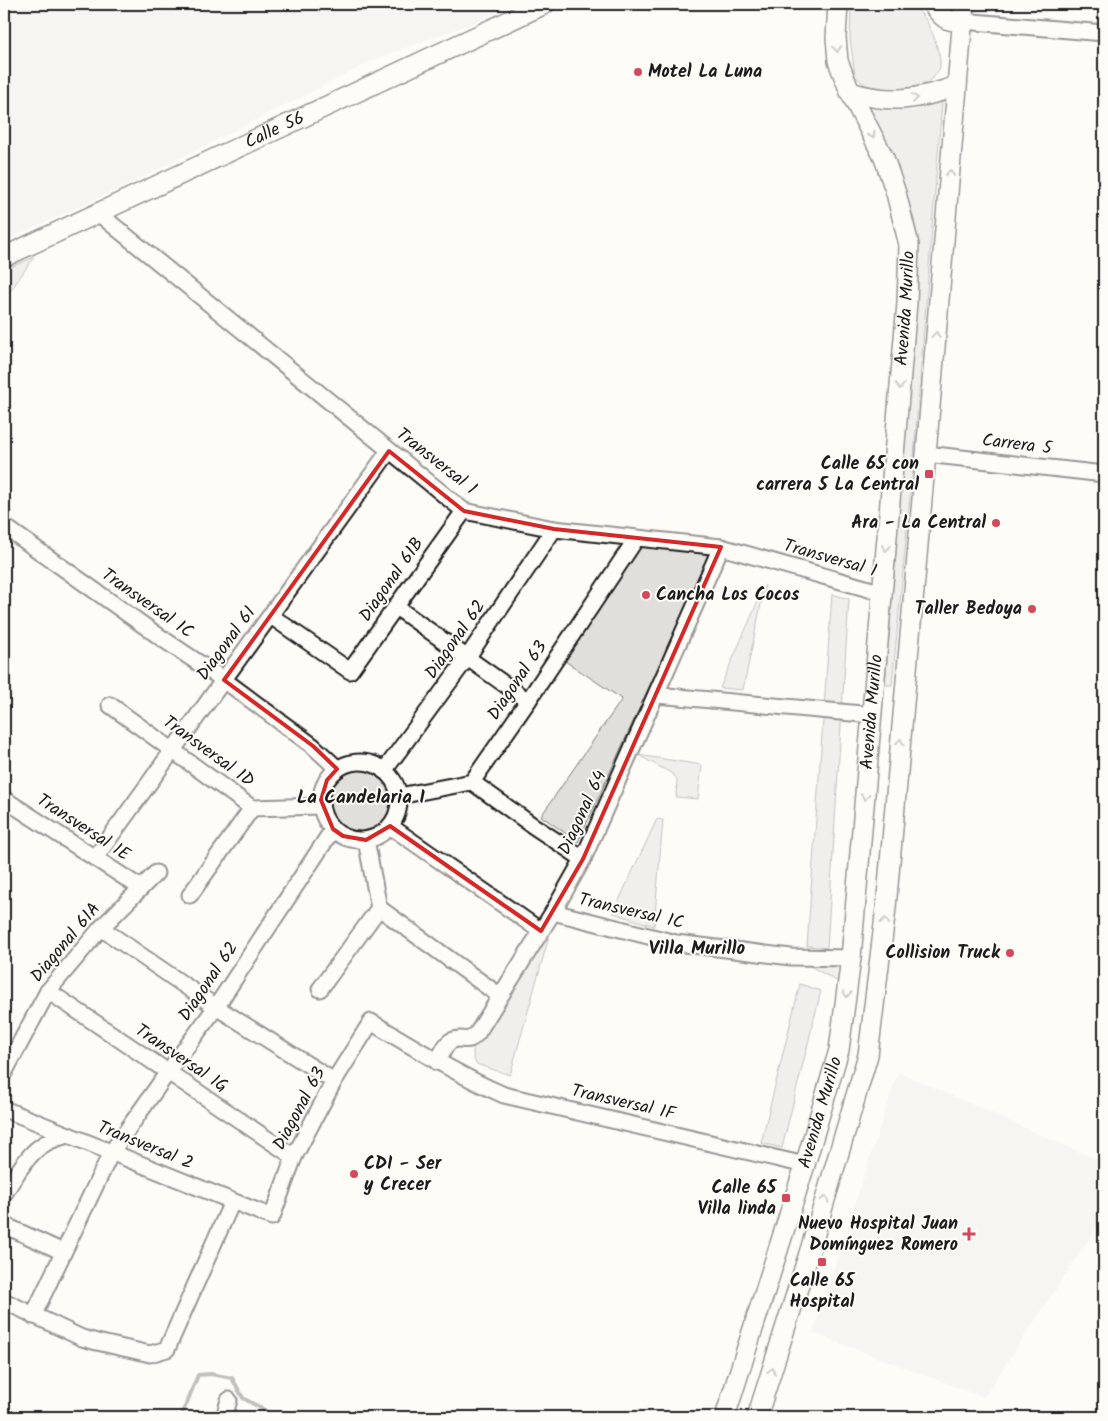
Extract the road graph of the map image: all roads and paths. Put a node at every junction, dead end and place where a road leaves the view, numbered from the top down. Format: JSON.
{"nodes":[{"id":1,"x":545,"y":4,"type":"edge"},
{"id":2,"x":838,"y":4,"type":"edge"},
{"id":3,"x":932,"y":4,"type":"edge"},
{"id":4,"x":963,"y":12,"type":"edge"},
{"id":5,"x":1104,"y":33,"type":"edge"},
{"id":6,"x":957,"y":86,"type":"junction"},
{"id":7,"x":850,"y":92,"type":"junction"},
{"id":8,"x":98,"y":213,"type":"junction"},
{"id":9,"x":4,"y":257,"type":"edge"},
{"id":10,"x":390,"y":450,"type":"junction"},
{"id":11,"x":926,"y":454,"type":"junction"},
{"id":12,"x":1104,"y":474,"type":"edge"},
{"id":13,"x":464,"y":511,"type":"junction"},
{"id":14,"x":4,"y":526,"type":"edge"},
{"id":15,"x":554,"y":529,"type":"junction"},
{"id":16,"x":636,"y":539,"type":"junction"},
{"id":17,"x":721,"y":547,"type":"junction"},
{"id":18,"x":883,"y":593,"type":"junction"},
{"id":19,"x":396,"y":608,"type":"junction"},
{"id":20,"x":271,"y":616,"type":"junction"},
{"id":21,"x":467,"y":658,"type":"junction"},
{"id":22,"x":224,"y":680,"type":"junction"},
{"id":23,"x":875,"y":691,"type":"junction"},
{"id":24,"x":905,"y":694,"type":"junction"},
{"id":25,"x":657,"y":695,"type":"junction"},
{"id":26,"x":528,"y":701,"type":"junction"},
{"id":27,"x":110,"y":705,"type":"dead end"},
{"id":28,"x":873,"y":715,"type":"junction"},
{"id":29,"x":174,"y":750,"type":"junction"},
{"id":30,"x":338,"y":769,"type":"junction"},
{"id":31,"x":384,"y":771,"type":"junction"},
{"id":32,"x":472,"y":782,"type":"junction"},
{"id":33,"x":399,"y":796,"type":"junction"},
{"id":34,"x":4,"y":799,"type":"edge"},
{"id":35,"x":321,"y":806,"type":"junction"},
{"id":36,"x":252,"y":808,"type":"junction"},
{"id":37,"x":390,"y":826,"type":"junction"},
{"id":38,"x":332,"y":829,"type":"junction"},
{"id":39,"x":366,"y":840,"type":"junction"},
{"id":40,"x":95,"y":858,"type":"junction"},
{"id":41,"x":583,"y":859,"type":"junction"},
{"id":42,"x":156,"y":873,"type":"dead end"},
{"id":43,"x":141,"y":888,"type":"junction"},
{"id":44,"x":190,"y":895,"type":"dead end"},
{"id":45,"x":379,"y":908,"type":"junction"},
{"id":46,"x":553,"y":912,"type":"junction"},
{"id":47,"x":101,"y":928,"type":"junction"},
{"id":48,"x":541,"y":931,"type":"junction"},
{"id":49,"x":851,"y":958,"type":"junction"},
{"id":50,"x":320,"y":989,"type":"dead end"},
{"id":51,"x":48,"y":991,"type":"junction"},
{"id":52,"x":500,"y":996,"type":"junction"},
{"id":53,"x":216,"y":1007,"type":"junction"},
{"id":54,"x":437,"y":1062,"type":"junction"},
{"id":55,"x":168,"y":1072,"type":"junction"},
{"id":56,"x":4,"y":1073,"type":"edge"},
{"id":57,"x":334,"y":1081,"type":"junction"},
{"id":58,"x":4,"y":1109,"type":"edge"},
{"id":59,"x":68,"y":1135,"type":"junction"},
{"id":60,"x":111,"y":1153,"type":"junction"},
{"id":61,"x":294,"y":1157,"type":"junction"},
{"id":62,"x":805,"y":1166,"type":"junction"},
{"id":63,"x":4,"y":1194,"type":"edge"},
{"id":64,"x":232,"y":1202,"type":"junction"},
{"id":65,"x":272,"y":1218,"type":"joint"},
{"id":66,"x":4,"y":1224,"type":"edge"},
{"id":67,"x":63,"y":1252,"type":"junction"},
{"id":68,"x":4,"y":1301,"type":"edge"},
{"id":69,"x":33,"y":1316,"type":"junction"},
{"id":70,"x":229,"y":1400,"type":"dead end"},
{"id":71,"x":224,"y":1417,"type":"edge"},
{"id":72,"x":725,"y":1417,"type":"edge"},
{"id":73,"x":757,"y":1417,"type":"edge"}],
"edges":[{"from":1,"to":8,"type":"main road","name":"Calle 56"},
{"from":2,"to":7,"type":"main road","name":"Avenida Murillo","one_way":true},
{"from":3,"to":4,"type":"main road"},
{"from":4,"to":5,"type":"street"},
{"from":4,"to":6,"type":"main road","name":"Avenida Murillo"},
{"from":7,"to":6,"type":"main road","one_way":true},
{"from":11,"to":6,"type":"main road","name":"Avenida Murillo","one_way":true},
{"from":7,"to":18,"type":"main road","name":"Avenida Murillo","one_way":true},
{"from":8,"to":9,"type":"main road","name":"Calle 56"},
{"from":8,"to":10,"type":"street","name":"Transversal 1"},
{"from":10,"to":13,"type":"street","name":"Transversal 1"},
{"from":10,"to":20,"type":"street","name":"Diagonal 61"},
{"from":11,"to":12,"type":"street","name":"Carrera 5"},
{"from":11,"to":24,"type":"main road","name":"Avenida Murillo"},
{"from":13,"to":15,"type":"street","name":"Transversal 1"},
{"from":13,"to":19,"type":"street","name":"Diagonal 61B"},
{"from":14,"to":22,"type":"street","name":"Transversal 1C"},
{"from":15,"to":16,"type":"street","name":"Transversal 1"},
{"from":15,"to":21,"type":"street","name":"Diagonal 62"},
{"from":16,"to":17,"type":"street","name":"Transversal 1"},
{"from":16,"to":26,"type":"street","name":"Diagonal 63"},
{"from":17,"to":18,"type":"street","name":"Transversal 1"},
{"from":17,"to":25,"type":"street","name":"Diagonal 64"},
{"from":18,"to":23,"type":"main road","name":"Avenida Murillo"},
{"from":19,"to":20,"type":"street","name":"Diagonal 61B"},
{"from":19,"to":21,"type":"street"},
{"from":20,"to":22,"type":"street","name":"Diagonal 61"},
{"from":21,"to":26,"type":"street"},
{"from":21,"to":31,"type":"street","name":"Diagonal 62"},
{"from":22,"to":29,"type":"street","name":"Diagonal 61"},
{"from":22,"to":30,"type":"street","name":"Transversal 1C"},
{"from":23,"to":24,"type":"main road"},
{"from":23,"to":28,"type":"main road","name":"Avenida Murillo"},
{"from":73,"to":24,"type":"main road","name":"Avenida Murillo","one_way":true},
{"from":25,"to":28,"type":"street"},
{"from":25,"to":41,"type":"street","name":"Diagonal 64"},
{"from":26,"to":32,"type":"street","name":"Diagonal 63"},
{"from":27,"to":29,"type":"street","name":"Transversal 1D"},
{"from":28,"to":49,"type":"main road","name":"Avenida Murillo","one_way":true},
{"from":29,"to":36,"type":"street","name":"Transversal 1D"},
{"from":29,"to":40,"type":"street","name":"Diagonal 61"},
{"from":30,"to":31,"type":"street"},
{"from":30,"to":35,"type":"street"},
{"from":31,"to":33,"type":"street"},
{"from":32,"to":33,"type":"street"},
{"from":32,"to":41,"type":"street"},
{"from":33,"to":37,"type":"street"},
{"from":34,"to":40,"type":"street","name":"Transversal 1E"},
{"from":35,"to":36,"type":"street","name":"Transversal 1D"},
{"from":35,"to":38,"type":"street"},
{"from":36,"to":44,"type":"street"},
{"from":37,"to":39,"type":"street"},
{"from":37,"to":48,"type":"street"},
{"from":38,"to":39,"type":"street"},
{"from":38,"to":53,"type":"street","name":"Diagonal 62"},
{"from":39,"to":45,"type":"street"},
{"from":40,"to":43,"type":"street","name":"Transversal 1E"},
{"from":41,"to":46,"type":"street","name":"Diagonal 64"},
{"from":42,"to":43,"type":"street","name":"Diagonal 61A"},
{"from":43,"to":47,"type":"street","name":"Diagonal 61A"},
{"from":45,"to":50,"type":"street"},
{"from":45,"to":52,"type":"street"},
{"from":46,"to":48,"type":"street","name":"Diagonal 64"},
{"from":46,"to":49,"type":"street","name":"Transversal 1C"},
{"from":47,"to":51,"type":"street","name":"Diagonal 61A"},
{"from":47,"to":53,"type":"street"},
{"from":48,"to":52,"type":"street","name":"Diagonal 64"},
{"from":49,"to":62,"type":"main road","name":"Avenida Murillo","one_way":true},
{"from":51,"to":55,"type":"street","name":"Transversal 1G"},
{"from":51,"to":56,"type":"street","name":"Diagonal 61A"},
{"from":52,"to":54,"type":"street","name":"Diagonal 64"},
{"from":53,"to":55,"type":"street","name":"Diagonal 62"},
{"from":53,"to":57,"type":"street"},
{"from":54,"to":57,"type":"street","name":"Diagonal 63"},
{"from":54,"to":62,"type":"street","name":"Transversal 1F"},
{"from":55,"to":60,"type":"street","name":"Diagonal 62"},
{"from":55,"to":61,"type":"street","name":"Transversal 1G"},
{"from":57,"to":61,"type":"street","name":"Diagonal 63"},
{"from":58,"to":59,"type":"street","name":"Transversal 2"},
{"from":59,"to":60,"type":"street","name":"Transversal 2"},
{"from":59,"to":63,"type":"street"},
{"from":60,"to":64,"type":"street","name":"Transversal 2"},
{"from":60,"to":67,"type":"street","name":"Diagonal 62"},
{"from":61,"to":65,"type":"street","name":"Diagonal 63"},
{"from":62,"to":72,"type":"main road","name":"Avenida Murillo"},
{"from":64,"to":65,"type":"street","name":"Transversal 2"},
{"from":64,"to":69,"type":"street"},
{"from":66,"to":67,"type":"street"},
{"from":67,"to":69,"type":"street","name":"Diagonal 62"},
{"from":68,"to":69,"type":"street"},
{"from":70,"to":71,"type":"street"}]}
